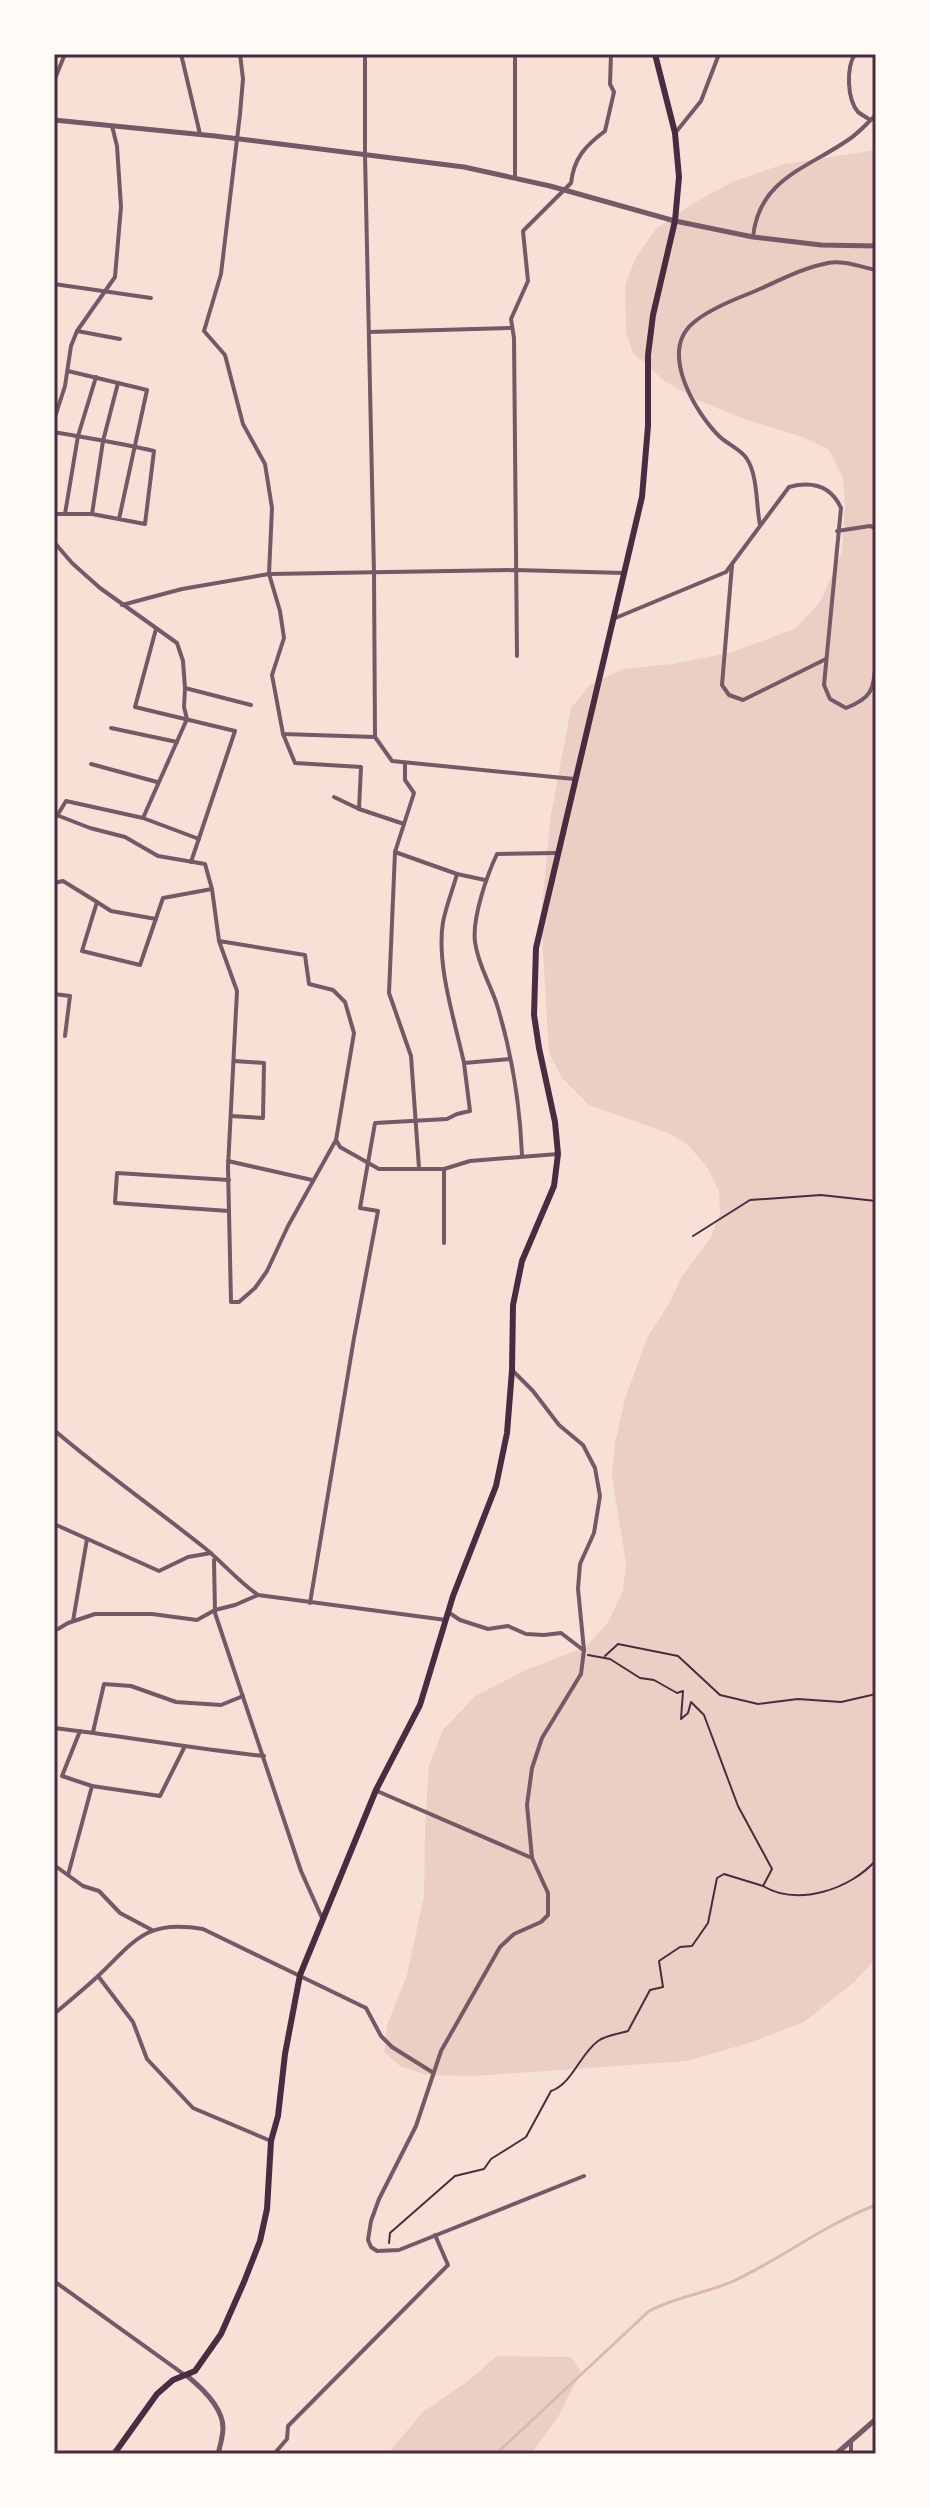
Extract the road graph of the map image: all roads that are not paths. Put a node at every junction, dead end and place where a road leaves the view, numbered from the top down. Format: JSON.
{"nodes":[{"id":1,"x":65,"y":54,"type":"edge"},
{"id":2,"x":181,"y":54,"type":"edge"},
{"id":3,"x":240,"y":54,"type":"edge"},
{"id":4,"x":365,"y":54,"type":"edge"},
{"id":5,"x":515,"y":54,"type":"edge"},
{"id":6,"x":611,"y":54,"type":"edge"},
{"id":7,"x":655,"y":54,"type":"edge"},
{"id":8,"x":719,"y":54,"type":"edge"},
{"id":9,"x":855,"y":54,"type":"edge"},
{"id":10,"x":54,"y":81,"type":"edge"},
{"id":11,"x":876,"y":115,"type":"edge"},
{"id":12,"x":54,"y":120,"type":"edge"},
{"id":13,"x":870,"y":120,"type":"junction"},
{"id":14,"x":112,"y":126,"type":"junction"},
{"id":15,"x":675,"y":133,"type":"junction"},
{"id":16,"x":200,"y":134,"type":"junction"},
{"id":17,"x":237,"y":139,"type":"junction"},
{"id":18,"x":365,"y":155,"type":"junction"},
{"id":19,"x":515,"y":178,"type":"junction"},
{"id":20,"x":565,"y":190,"type":"junction"},
{"id":21,"x":675,"y":221,"type":"junction"},
{"id":22,"x":753,"y":237,"type":"junction"},
{"id":23,"x":876,"y":246,"type":"edge"},
{"id":24,"x":876,"y":270,"type":"edge"},
{"id":25,"x":54,"y":284,"type":"edge"},
{"id":26,"x":105,"y":291,"type":"junction"},
{"id":27,"x":151,"y":298,"type":"dead end"},
{"id":28,"x":510,"y":328,"type":"junction"},
{"id":29,"x":77,"y":331,"type":"junction"},
{"id":30,"x":369,"y":332,"type":"junction"},
{"id":31,"x":120,"y":339,"type":"dead end"},
{"id":32,"x":68,"y":371,"type":"junction"},
{"id":33,"x":96,"y":377,"type":"junction"},
{"id":34,"x":118,"y":383,"type":"junction"},
{"id":35,"x":54,"y":420,"type":"edge"},
{"id":36,"x":54,"y":432,"type":"edge"},
{"id":37,"x":78,"y":436,"type":"junction"},
{"id":38,"x":103,"y":441,"type":"junction"},
{"id":39,"x":133,"y":446,"type":"junction"},
{"id":40,"x":54,"y":514,"type":"edge"},
{"id":41,"x":65,"y":514,"type":"junction"},
{"id":42,"x":92,"y":514,"type":"junction"},
{"id":43,"x":119,"y":519,"type":"junction"},
{"id":44,"x":760,"y":525,"type":"junction"},
{"id":45,"x":876,"y":528,"type":"edge"},
{"id":46,"x":837,"y":531,"type":"junction"},
{"id":47,"x":54,"y":542,"type":"edge"},
{"id":48,"x":732,"y":563,"type":"junction"},
{"id":49,"x":516,"y":570,"type":"junction"},
{"id":50,"x":374,"y":573,"type":"junction"},
{"id":51,"x":624,"y":573,"type":"junction"},
{"id":52,"x":269,"y":574,"type":"junction"},
{"id":53,"x":122,"y":605,"type":"junction"},
{"id":54,"x":613,"y":619,"type":"junction"},
{"id":55,"x":156,"y":629,"type":"junction"},
{"id":56,"x":517,"y":656,"type":"dead end"},
{"id":57,"x":826,"y":659,"type":"junction"},
{"id":58,"x":876,"y":660,"type":"edge"},
{"id":59,"x":185,"y":688,"type":"junction"},
{"id":60,"x":251,"y":705,"type":"dead end"},
{"id":61,"x":187,"y":719,"type":"junction"},
{"id":62,"x":111,"y":728,"type":"dead end"},
{"id":63,"x":283,"y":734,"type":"junction"},
{"id":64,"x":375,"y":737,"type":"junction"},
{"id":65,"x":177,"y":742,"type":"junction"},
{"id":66,"x":91,"y":764,"type":"dead end"},
{"id":67,"x":405,"y":764,"type":"junction"},
{"id":68,"x":574,"y":779,"type":"junction"},
{"id":69,"x":157,"y":782,"type":"junction"},
{"id":70,"x":334,"y":797,"type":"dead end"},
{"id":71,"x":359,"y":809,"type":"junction"},
{"id":72,"x":56,"y":815,"type":"edge"},
{"id":73,"x":143,"y":818,"type":"junction"},
{"id":74,"x":404,"y":824,"type":"junction"},
{"id":75,"x":199,"y":839,"type":"junction"},
{"id":76,"x":395,"y":852,"type":"junction"},
{"id":77,"x":558,"y":853,"type":"junction"},
{"id":78,"x":191,"y":862,"type":"junction"},
{"id":79,"x":457,"y":874,"type":"junction"},
{"id":80,"x":485,"y":880,"type":"junction"},
{"id":81,"x":54,"y":883,"type":"edge"},
{"id":82,"x":212,"y":889,"type":"junction"},
{"id":83,"x":97,"y":902,"type":"junction"},
{"id":84,"x":156,"y":919,"type":"junction"},
{"id":85,"x":219,"y":941,"type":"junction"},
{"id":86,"x":54,"y":994,"type":"edge"},
{"id":87,"x":65,"y":1036,"type":"dead end"},
{"id":88,"x":510,"y":1059,"type":"junction"},
{"id":89,"x":234,"y":1061,"type":"junction"},
{"id":90,"x":464,"y":1063,"type":"junction"},
{"id":91,"x":231,"y":1116,"type":"junction"},
{"id":92,"x":415,"y":1122,"type":"junction"},
{"id":93,"x":336,"y":1140,"type":"junction"},
{"id":94,"x":558,"y":1154,"type":"junction"},
{"id":95,"x":522,"y":1155,"type":"junction"},
{"id":96,"x":228,"y":1161,"type":"junction"},
{"id":97,"x":367,"y":1162,"type":"junction"},
{"id":98,"x":419,"y":1168,"type":"junction"},
{"id":99,"x":444,"y":1169,"type":"junction"},
{"id":100,"x":229,"y":1180,"type":"junction"},
{"id":101,"x":312,"y":1180,"type":"junction"},
{"id":102,"x":229,"y":1211,"type":"junction"},
{"id":103,"x":444,"y":1243,"type":"dead end"},
{"id":104,"x":512,"y":1370,"type":"junction"},
{"id":105,"x":54,"y":1430,"type":"edge"},
{"id":106,"x":54,"y":1524,"type":"edge"},
{"id":107,"x":87,"y":1539,"type":"junction"},
{"id":108,"x":213,"y":1555,"type":"junction"},
{"id":109,"x":258,"y":1595,"type":"junction"},
{"id":110,"x":310,"y":1603,"type":"junction"},
{"id":111,"x":215,"y":1610,"type":"junction"},
{"id":112,"x":448,"y":1612,"type":"junction"},
{"id":113,"x":446,"y":1620,"type":"junction"},
{"id":114,"x":73,"y":1621,"type":"junction"},
{"id":115,"x":58,"y":1629,"type":"dead end"},
{"id":116,"x":583,"y":1652,"type":"junction"},
{"id":117,"x":243,"y":1696,"type":"junction"},
{"id":118,"x":54,"y":1728,"type":"edge"},
{"id":119,"x":80,"y":1731,"type":"junction"},
{"id":120,"x":93,"y":1732,"type":"junction"},
{"id":121,"x":184,"y":1748,"type":"junction"},
{"id":122,"x":264,"y":1756,"type":"junction"},
{"id":123,"x":92,"y":1786,"type":"junction"},
{"id":124,"x":376,"y":1790,"type":"junction"},
{"id":125,"x":532,"y":1858,"type":"junction"},
{"id":126,"x":54,"y":1865,"type":"edge"},
{"id":127,"x":68,"y":1875,"type":"junction"},
{"id":128,"x":322,"y":1918,"type":"junction"},
{"id":129,"x":152,"y":1930,"type":"junction"},
{"id":130,"x":300,"y":1975,"type":"junction"},
{"id":131,"x":98,"y":1976,"type":"junction"},
{"id":132,"x":54,"y":2014,"type":"edge"},
{"id":133,"x":432,"y":2072,"type":"junction"},
{"id":134,"x":271,"y":2141,"type":"junction"},
{"id":135,"x":584,"y":2176,"type":"dead end"},
{"id":136,"x":435,"y":2235,"type":"junction"},
{"id":137,"x":54,"y":2281,"type":"edge"},
{"id":138,"x":186,"y":2375,"type":"junction"},
{"id":139,"x":876,"y":2419,"type":"edge"},
{"id":140,"x":851,"y":2443,"type":"junction"},
{"id":141,"x":114,"y":2454,"type":"edge"},
{"id":142,"x":218,"y":2454,"type":"edge"},
{"id":143,"x":274,"y":2454,"type":"edge"},
{"id":144,"x":836,"y":2454,"type":"edge"},
{"id":145,"x":851,"y":2454,"type":"edge"}],
"edges":[{"from":1,"to":10,"type":"street"},
{"from":2,"to":16,"type":"street"},
{"from":3,"to":17,"type":"street"},
{"from":4,"to":18,"type":"street"},
{"from":5,"to":19,"type":"street"},
{"from":6,"to":20,"type":"street"},
{"from":7,"to":15,"type":"main road"},
{"from":8,"to":15,"type":"street"},
{"from":9,"to":13,"type":"street"},
{"from":11,"to":13,"type":"street"},
{"from":12,"to":14,"type":"street"},
{"from":13,"to":22,"type":"street"},
{"from":14,"to":16,"type":"street"},
{"from":14,"to":26,"type":"street"},
{"from":15,"to":21,"type":"main road"},
{"from":16,"to":17,"type":"street"},
{"from":17,"to":18,"type":"street"},
{"from":17,"to":52,"type":"street"},
{"from":18,"to":19,"type":"street"},
{"from":18,"to":30,"type":"street"},
{"from":19,"to":20,"type":"street"},
{"from":20,"to":21,"type":"street"},
{"from":20,"to":28,"type":"street"},
{"from":21,"to":22,"type":"street"},
{"from":21,"to":51,"type":"main road"},
{"from":22,"to":23,"type":"street"},
{"from":24,"to":44,"type":"street"},
{"from":25,"to":26,"type":"street"},
{"from":26,"to":27,"type":"street"},
{"from":26,"to":29,"type":"street"},
{"from":28,"to":30,"type":"street"},
{"from":28,"to":49,"type":"street"},
{"from":29,"to":31,"type":"street"},
{"from":29,"to":32,"type":"street"},
{"from":30,"to":50,"type":"street"},
{"from":32,"to":33,"type":"street"},
{"from":32,"to":35,"type":"street"},
{"from":33,"to":34,"type":"street"},
{"from":33,"to":37,"type":"street"},
{"from":34,"to":38,"type":"street"},
{"from":34,"to":39,"type":"street"},
{"from":36,"to":37,"type":"street"},
{"from":37,"to":38,"type":"street"},
{"from":37,"to":41,"type":"street"},
{"from":38,"to":39,"type":"street"},
{"from":38,"to":42,"type":"street"},
{"from":39,"to":43,"type":"street"},
{"from":39,"to":43,"type":"street"},
{"from":40,"to":41,"type":"street"},
{"from":41,"to":42,"type":"street"},
{"from":42,"to":43,"type":"street"},
{"from":44,"to":46,"type":"street"},
{"from":44,"to":48,"type":"street"},
{"from":45,"to":46,"type":"street"},
{"from":46,"to":57,"type":"street"},
{"from":47,"to":53,"type":"street"},
{"from":48,"to":54,"type":"street"},
{"from":48,"to":57,"type":"street"},
{"from":49,"to":50,"type":"street"},
{"from":49,"to":51,"type":"street"},
{"from":49,"to":56,"type":"street"},
{"from":50,"to":52,"type":"street"},
{"from":50,"to":64,"type":"street"},
{"from":51,"to":54,"type":"main road"},
{"from":52,"to":53,"type":"street"},
{"from":52,"to":63,"type":"street"},
{"from":53,"to":55,"type":"street"},
{"from":54,"to":68,"type":"main road"},
{"from":55,"to":59,"type":"street"},
{"from":55,"to":61,"type":"street"},
{"from":57,"to":58,"type":"street"},
{"from":59,"to":60,"type":"street"},
{"from":59,"to":61,"type":"street"},
{"from":61,"to":65,"type":"street"},
{"from":61,"to":75,"type":"street"},
{"from":62,"to":65,"type":"street"},
{"from":63,"to":64,"type":"street"},
{"from":63,"to":71,"type":"street"},
{"from":64,"to":67,"type":"street"},
{"from":65,"to":69,"type":"street"},
{"from":66,"to":69,"type":"street"},
{"from":67,"to":68,"type":"street"},
{"from":67,"to":74,"type":"street"},
{"from":68,"to":77,"type":"main road"},
{"from":69,"to":73,"type":"street"},
{"from":70,"to":71,"type":"street"},
{"from":71,"to":74,"type":"street"},
{"from":72,"to":73,"type":"street"},
{"from":72,"to":78,"type":"street"},
{"from":73,"to":75,"type":"street"},
{"from":74,"to":76,"type":"street"},
{"from":75,"to":78,"type":"street"},
{"from":76,"to":79,"type":"street"},
{"from":76,"to":92,"type":"street"},
{"from":77,"to":80,"type":"street"},
{"from":77,"to":94,"type":"main road"},
{"from":78,"to":82,"type":"street"},
{"from":79,"to":80,"type":"street"},
{"from":79,"to":90,"type":"street"},
{"from":80,"to":88,"type":"street"},
{"from":81,"to":83,"type":"street"},
{"from":82,"to":84,"type":"street"},
{"from":82,"to":85,"type":"street"},
{"from":83,"to":84,"type":"street"},
{"from":83,"to":84,"type":"street"},
{"from":85,"to":89,"type":"street"},
{"from":85,"to":93,"type":"street"},
{"from":86,"to":87,"type":"street"},
{"from":88,"to":90,"type":"street"},
{"from":88,"to":95,"type":"street"},
{"from":89,"to":91,"type":"street"},
{"from":89,"to":91,"type":"street"},
{"from":90,"to":92,"type":"street"},
{"from":91,"to":96,"type":"street"},
{"from":92,"to":97,"type":"street"},
{"from":92,"to":98,"type":"street"},
{"from":93,"to":97,"type":"street"},
{"from":93,"to":101,"type":"street"},
{"from":94,"to":95,"type":"street"},
{"from":94,"to":104,"type":"main road"},
{"from":95,"to":99,"type":"street"},
{"from":96,"to":100,"type":"street"},
{"from":96,"to":101,"type":"street"},
{"from":97,"to":98,"type":"street"},
{"from":97,"to":110,"type":"street"},
{"from":98,"to":99,"type":"street"},
{"from":99,"to":103,"type":"street"},
{"from":100,"to":102,"type":"street"},
{"from":100,"to":102,"type":"street"},
{"from":101,"to":102,"type":"street"},
{"from":104,"to":112,"type":"main road"},
{"from":104,"to":116,"type":"street"},
{"from":105,"to":108,"type":"street"},
{"from":106,"to":107,"type":"street"},
{"from":107,"to":108,"type":"street"},
{"from":107,"to":114,"type":"street"},
{"from":108,"to":109,"type":"street"},
{"from":108,"to":111,"type":"street"},
{"from":109,"to":110,"type":"street"},
{"from":109,"to":111,"type":"street"},
{"from":110,"to":113,"type":"street"},
{"from":111,"to":114,"type":"street"},
{"from":111,"to":117,"type":"street"},
{"from":112,"to":113,"type":"main road"},
{"from":112,"to":116,"type":"street"},
{"from":113,"to":124,"type":"main road"},
{"from":114,"to":115,"type":"street"},
{"from":116,"to":125,"type":"street"},
{"from":117,"to":120,"type":"street"},
{"from":117,"to":122,"type":"street"},
{"from":118,"to":119,"type":"street"},
{"from":119,"to":120,"type":"street"},
{"from":119,"to":123,"type":"street"},
{"from":120,"to":121,"type":"street"},
{"from":121,"to":122,"type":"street"},
{"from":121,"to":123,"type":"street"},
{"from":122,"to":128,"type":"street"},
{"from":123,"to":127,"type":"street"},
{"from":124,"to":125,"type":"street"},
{"from":124,"to":128,"type":"main road"},
{"from":125,"to":133,"type":"street"},
{"from":126,"to":127,"type":"street"},
{"from":127,"to":129,"type":"street"},
{"from":128,"to":130,"type":"main road"},
{"from":129,"to":130,"type":"street"},
{"from":129,"to":131,"type":"street"},
{"from":130,"to":133,"type":"street"},
{"from":130,"to":134,"type":"main road"},
{"from":131,"to":132,"type":"street"},
{"from":131,"to":134,"type":"street"},
{"from":133,"to":136,"type":"street"},
{"from":134,"to":138,"type":"main road"},
{"from":135,"to":136,"type":"street"},
{"from":136,"to":143,"type":"street"},
{"from":137,"to":138,"type":"street"},
{"from":138,"to":141,"type":"main road"},
{"from":138,"to":142,"type":"street"},
{"from":139,"to":140,"type":"street"},
{"from":140,"to":144,"type":"street"},
{"from":140,"to":145,"type":"street"}]}
